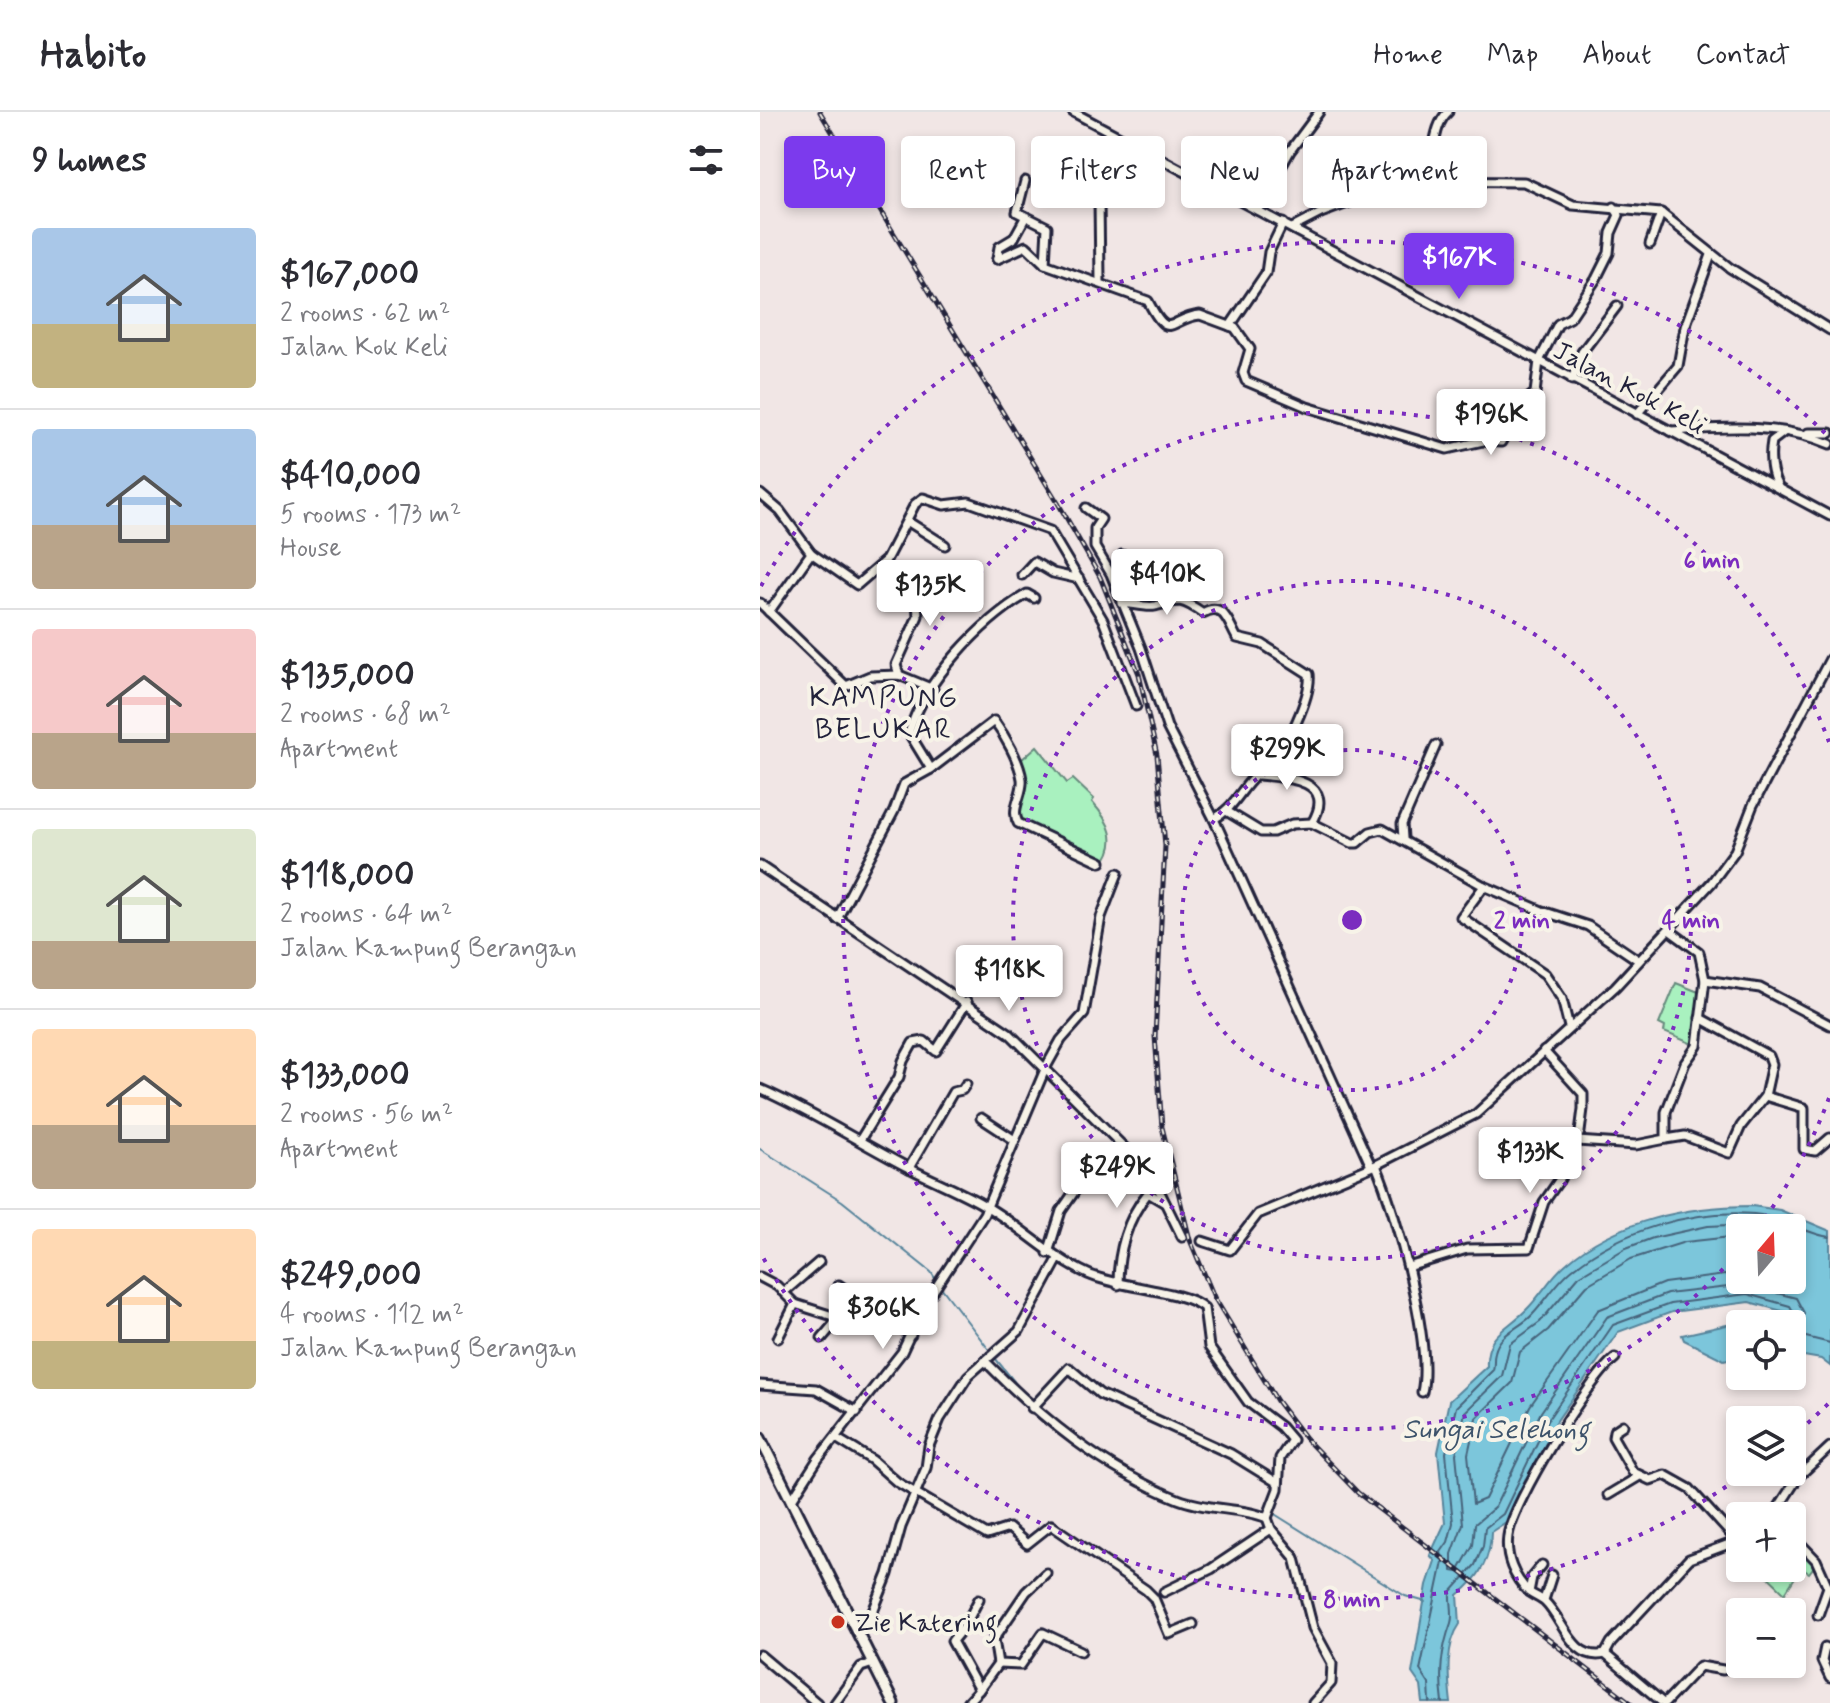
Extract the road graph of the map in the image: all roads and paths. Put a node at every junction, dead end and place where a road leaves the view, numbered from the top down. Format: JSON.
{"nodes":[{"id":1,"x":1073,"y":112,"type":"edge"},
{"id":2,"x":1319,"y":112,"type":"edge"},
{"id":3,"x":1448,"y":112,"type":"edge"},
{"id":4,"x":1117,"y":136,"type":"edge"},
{"id":5,"x":1438,"y":136,"type":"edge"},
{"id":6,"x":1165,"y":162,"type":"edge"},
{"id":7,"x":1025,"y":181,"type":"dead end"},
{"id":8,"x":1487,"y":183,"type":"edge"},
{"id":9,"x":1614,"y":207,"type":"junction"},
{"id":10,"x":1099,"y":208,"type":"edge"},
{"id":11,"x":1338,"y":208,"type":"edge"},
{"id":12,"x":1257,"y":210,"type":"junction"},
{"id":13,"x":1661,"y":213,"type":"junction"},
{"id":14,"x":1025,"y":218,"type":"junction"},
{"id":15,"x":1283,"y":223,"type":"junction"},
{"id":16,"x":1292,"y":228,"type":"junction"},
{"id":17,"x":1650,"y":244,"type":"dead end"},
{"id":18,"x":1711,"y":255,"type":"junction"},
{"id":19,"x":1045,"y":264,"type":"junction"},
{"id":20,"x":1100,"y":281,"type":"junction"},
{"id":21,"x":1617,"y":306,"type":"dead end"},
{"id":22,"x":1230,"y":326,"type":"junction"},
{"id":23,"x":1830,"y":330,"type":"edge"},
{"id":24,"x":1539,"y":361,"type":"junction"},
{"id":25,"x":1572,"y":380,"type":"junction"},
{"id":26,"x":1637,"y":414,"type":"junction"},
{"id":27,"x":1669,"y":431,"type":"junction"},
{"id":28,"x":1787,"y":431,"type":"junction"},
{"id":29,"x":1802,"y":433,"type":"junction"},
{"id":30,"x":1830,"y":433,"type":"edge"},
{"id":31,"x":1830,"y":444,"type":"edge"},
{"id":32,"x":1779,"y":489,"type":"junction"},
{"id":33,"x":760,"y":494,"type":"edge"},
{"id":34,"x":1086,"y":508,"type":"dead end"},
{"id":35,"x":1830,"y":516,"type":"edge"},
{"id":36,"x":907,"y":521,"type":"junction"},
{"id":37,"x":945,"y":545,"type":"dead end"},
{"id":38,"x":811,"y":553,"type":"junction"},
{"id":39,"x":1122,"y":555,"type":"dead end"},
{"id":40,"x":1022,"y":575,"type":"dead end"},
{"id":41,"x":1079,"y":579,"type":"junction"},
{"id":42,"x":916,"y":587,"type":"dead end"},
{"id":43,"x":1034,"y":598,"type":"dead end"},
{"id":44,"x":760,"y":603,"type":"edge"},
{"id":45,"x":1122,"y":603,"type":"junction"},
{"id":46,"x":1135,"y":603,"type":"junction"},
{"id":47,"x":769,"y":612,"type":"junction"},
{"id":48,"x":1830,"y":659,"type":"edge"},
{"id":49,"x":899,"y":675,"type":"junction"},
{"id":50,"x":933,"y":689,"type":"junction"},
{"id":51,"x":1136,"y":706,"type":"dead end"},
{"id":52,"x":1436,"y":745,"type":"dead end"},
{"id":53,"x":931,"y":769,"type":"junction"},
{"id":54,"x":1256,"y":775,"type":"junction"},
{"id":55,"x":1228,"y":812,"type":"junction"},
{"id":56,"x":1214,"y":819,"type":"junction"},
{"id":57,"x":1312,"y":823,"type":"junction"},
{"id":58,"x":1403,"y":838,"type":"junction"},
{"id":59,"x":1101,"y":862,"type":"dead end"},
{"id":60,"x":760,"y":866,"type":"edge"},
{"id":61,"x":1118,"y":873,"type":"dead end"},
{"id":62,"x":1484,"y":886,"type":"junction"},
{"id":63,"x":837,"y":919,"type":"junction"},
{"id":64,"x":1669,"y":930,"type":"junction"},
{"id":65,"x":1638,"y":960,"type":"junction"},
{"id":66,"x":1705,"y":980,"type":"junction"},
{"id":67,"x":967,"y":1002,"type":"junction"},
{"id":68,"x":1700,"y":1018,"type":"junction"},
{"id":69,"x":1830,"y":1025,"type":"edge"},
{"id":70,"x":1569,"y":1027,"type":"junction"},
{"id":71,"x":1544,"y":1051,"type":"junction"},
{"id":72,"x":1046,"y":1067,"type":"junction"},
{"id":73,"x":966,"y":1084,"type":"dead end"},
{"id":74,"x":760,"y":1089,"type":"edge"},
{"id":75,"x":1765,"y":1096,"type":"junction"},
{"id":76,"x":981,"y":1118,"type":"dead end"},
{"id":77,"x":1830,"y":1138,"type":"edge"},
{"id":78,"x":1013,"y":1139,"type":"junction"},
{"id":79,"x":1666,"y":1139,"type":"junction"},
{"id":80,"x":860,"y":1140,"type":"junction"},
{"id":81,"x":1577,"y":1141,"type":"junction"},
{"id":82,"x":1131,"y":1157,"type":"junction"},
{"id":83,"x":1373,"y":1166,"type":"junction"},
{"id":84,"x":909,"y":1168,"type":"junction"},
{"id":85,"x":1167,"y":1205,"type":"junction"},
{"id":86,"x":987,"y":1206,"type":"junction"},
{"id":87,"x":1182,"y":1237,"type":"dead end"},
{"id":88,"x":1202,"y":1241,"type":"dead end"},
{"id":89,"x":1048,"y":1253,"type":"junction"},
{"id":90,"x":1058,"y":1259,"type":"junction"},
{"id":91,"x":819,"y":1262,"type":"dead end"},
{"id":92,"x":1408,"y":1267,"type":"junction"},
{"id":93,"x":760,"y":1277,"type":"edge"},
{"id":94,"x":839,"y":1285,"type":"dead end"},
{"id":95,"x":1118,"y":1285,"type":"junction"},
{"id":96,"x":784,"y":1292,"type":"junction"},
{"id":97,"x":854,"y":1297,"type":"junction"},
{"id":98,"x":795,"y":1304,"type":"junction"},
{"id":99,"x":839,"y":1318,"type":"junction"},
{"id":100,"x":911,"y":1335,"type":"junction"},
{"id":101,"x":778,"y":1338,"type":"dead end"},
{"id":102,"x":822,"y":1338,"type":"dead end"},
{"id":103,"x":1615,"y":1358,"type":"dead end"},
{"id":104,"x":985,"y":1361,"type":"junction"},
{"id":105,"x":760,"y":1385,"type":"edge"},
{"id":106,"x":1422,"y":1392,"type":"dead end"},
{"id":107,"x":1032,"y":1408,"type":"junction"},
{"id":108,"x":857,"y":1412,"type":"junction"},
{"id":109,"x":1623,"y":1425,"type":"dead end"},
{"id":110,"x":760,"y":1438,"type":"edge"},
{"id":111,"x":836,"y":1438,"type":"junction"},
{"id":112,"x":1830,"y":1447,"type":"edge"},
{"id":113,"x":1638,"y":1477,"type":"junction"},
{"id":114,"x":1278,"y":1483,"type":"junction"},
{"id":115,"x":915,"y":1493,"type":"junction"},
{"id":116,"x":1608,"y":1495,"type":"dead end"},
{"id":117,"x":791,"y":1501,"type":"junction"},
{"id":118,"x":1783,"y":1502,"type":"edge"},
{"id":119,"x":1269,"y":1514,"type":"junction"},
{"id":120,"x":1726,"y":1527,"type":"edge"},
{"id":121,"x":1271,"y":1529,"type":"junction"},
{"id":122,"x":1726,"y":1544,"type":"edge"},
{"id":123,"x":1806,"y":1552,"type":"edge"},
{"id":124,"x":1542,"y":1565,"type":"dead end"},
{"id":125,"x":1046,"y":1573,"type":"dead end"},
{"id":126,"x":1552,"y":1575,"type":"dead end"},
{"id":127,"x":1164,"y":1592,"type":"dead end"},
{"id":128,"x":1529,"y":1592,"type":"junction"},
{"id":129,"x":979,"y":1599,"type":"dead end"},
{"id":130,"x":1544,"y":1600,"type":"junction"},
{"id":131,"x":1818,"y":1615,"type":"dead end"},
{"id":132,"x":1193,"y":1624,"type":"dead end"},
{"id":133,"x":858,"y":1633,"type":"junction"},
{"id":134,"x":1825,"y":1647,"type":"dead end"},
{"id":135,"x":1081,"y":1651,"type":"dead end"},
{"id":136,"x":1605,"y":1654,"type":"junction"},
{"id":137,"x":760,"y":1655,"type":"edge"},
{"id":138,"x":873,"y":1663,"type":"junction"},
{"id":139,"x":998,"y":1664,"type":"junction"},
{"id":140,"x":1723,"y":1670,"type":"dead end"},
{"id":141,"x":1830,"y":1678,"type":"edge"},
{"id":142,"x":979,"y":1690,"type":"junction"},
{"id":143,"x":1315,"y":1702,"type":"edge"},
{"id":144,"x":817,"y":1703,"type":"edge"},
{"id":145,"x":835,"y":1703,"type":"edge"},
{"id":146,"x":893,"y":1703,"type":"edge"},
{"id":147,"x":967,"y":1703,"type":"edge"},
{"id":148,"x":1664,"y":1703,"type":"edge"}],
"edges":[{"from":1,"to":4,"type":"street","name":"Jalan Kok Keli"},
{"from":2,"to":12,"type":"street"},
{"from":3,"to":5,"type":"street"},
{"from":6,"to":12,"type":"street","name":"Jalan Kok Keli"},
{"from":7,"to":14,"type":"street"},
{"from":8,"to":9,"type":"street"},
{"from":9,"to":13,"type":"street"},
{"from":9,"to":24,"type":"street"},
{"from":10,"to":20,"type":"street"},
{"from":11,"to":16,"type":"street"},
{"from":12,"to":15,"type":"street","name":"Jalan Kok Keli"},
{"from":13,"to":17,"type":"street"},
{"from":13,"to":18,"type":"street"},
{"from":14,"to":19,"type":"street"},
{"from":14,"to":19,"type":"street"},
{"from":15,"to":16,"type":"street","name":"Jalan Kok Keli"},
{"from":15,"to":22,"type":"street"},
{"from":16,"to":24,"type":"street","name":"Jalan Kok Keli"},
{"from":18,"to":23,"type":"street"},
{"from":18,"to":26,"type":"street"},
{"from":19,"to":20,"type":"street"},
{"from":20,"to":22,"type":"street"},
{"from":21,"to":25,"type":"street"},
{"from":22,"to":24,"type":"street"},
{"from":24,"to":25,"type":"street","name":"Jalan Kok Keli"},
{"from":25,"to":26,"type":"street","name":"Jalan Kok Keli"},
{"from":26,"to":27,"type":"street","name":"Jalan Kok Keli"},
{"from":27,"to":28,"type":"street"},
{"from":27,"to":32,"type":"street","name":"Jalan Kok Keli"},
{"from":28,"to":29,"type":"street"},
{"from":28,"to":32,"type":"street"},
{"from":29,"to":30,"type":"street"},
{"from":29,"to":31,"type":"street"},
{"from":32,"to":35,"type":"street","name":"Jalan Kok Keli"},
{"from":33,"to":38,"type":"street"},
{"from":34,"to":45,"type":"street"},
{"from":36,"to":37,"type":"street"},
{"from":36,"to":38,"type":"street"},
{"from":36,"to":41,"type":"street"},
{"from":38,"to":47,"type":"street"},
{"from":39,"to":46,"type":"street"},
{"from":40,"to":41,"type":"street"},
{"from":41,"to":51,"type":"street"},
{"from":42,"to":49,"type":"street"},
{"from":43,"to":50,"type":"street"},
{"from":44,"to":47,"type":"street"},
{"from":45,"to":46,"type":"street"},
{"from":45,"to":56,"type":"street"},
{"from":46,"to":54,"type":"street"},
{"from":47,"to":49,"type":"street"},
{"from":48,"to":64,"type":"street"},
{"from":49,"to":50,"type":"street"},
{"from":50,"to":53,"type":"street"},
{"from":52,"to":58,"type":"street"},
{"from":53,"to":59,"type":"street"},
{"from":53,"to":63,"type":"street"},
{"from":54,"to":55,"type":"street"},
{"from":54,"to":57,"type":"street"},
{"from":55,"to":56,"type":"street"},
{"from":55,"to":57,"type":"street"},
{"from":56,"to":83,"type":"street"},
{"from":57,"to":58,"type":"street"},
{"from":58,"to":62,"type":"street"},
{"from":60,"to":63,"type":"street"},
{"from":61,"to":72,"type":"street"},
{"from":62,"to":65,"type":"street"},
{"from":62,"to":70,"type":"street"},
{"from":63,"to":67,"type":"street"},
{"from":64,"to":65,"type":"street"},
{"from":64,"to":66,"type":"street"},
{"from":65,"to":70,"type":"street"},
{"from":66,"to":68,"type":"street"},
{"from":66,"to":69,"type":"street"},
{"from":67,"to":72,"type":"street"},
{"from":67,"to":80,"type":"street"},
{"from":68,"to":75,"type":"street"},
{"from":68,"to":79,"type":"street"},
{"from":70,"to":71,"type":"street"},
{"from":71,"to":81,"type":"street"},
{"from":71,"to":83,"type":"street"},
{"from":72,"to":78,"type":"street"},
{"from":72,"to":82,"type":"street"},
{"from":73,"to":84,"type":"street"},
{"from":74,"to":80,"type":"street"},
{"from":75,"to":77,"type":"street"},
{"from":75,"to":79,"type":"street"},
{"from":76,"to":78,"type":"street"},
{"from":78,"to":86,"type":"street"},
{"from":79,"to":81,"type":"street"},
{"from":80,"to":84,"type":"street"},
{"from":81,"to":92,"type":"street"},
{"from":82,"to":85,"type":"street"},
{"from":82,"to":89,"type":"street"},
{"from":83,"to":88,"type":"street"},
{"from":83,"to":92,"type":"street"},
{"from":84,"to":86,"type":"street"},
{"from":85,"to":87,"type":"street"},
{"from":85,"to":95,"type":"street"},
{"from":86,"to":89,"type":"street"},
{"from":86,"to":100,"type":"street"},
{"from":89,"to":90,"type":"street"},
{"from":90,"to":95,"type":"street"},
{"from":90,"to":104,"type":"street"},
{"from":91,"to":96,"type":"street"},
{"from":92,"to":106,"type":"street"},
{"from":93,"to":96,"type":"street"},
{"from":94,"to":97,"type":"street"},
{"from":95,"to":114,"type":"street"},
{"from":96,"to":98,"type":"street"},
{"from":97,"to":99,"type":"street"},
{"from":97,"to":100,"type":"street"},
{"from":98,"to":99,"type":"street"},
{"from":98,"to":101,"type":"street"},
{"from":99,"to":102,"type":"street"},
{"from":100,"to":108,"type":"street"},
{"from":103,"to":128,"type":"street"},
{"from":104,"to":107,"type":"street"},
{"from":104,"to":115,"type":"street"},
{"from":105,"to":108,"type":"street"},
{"from":107,"to":114,"type":"street"},
{"from":107,"to":119,"type":"street"},
{"from":108,"to":111,"type":"street"},
{"from":109,"to":113,"type":"street"},
{"from":110,"to":117,"type":"main road"},
{"from":111,"to":115,"type":"street"},
{"from":111,"to":117,"type":"street"},
{"from":112,"to":118,"type":"street"},
{"from":113,"to":116,"type":"street"},
{"from":113,"to":120,"type":"street"},
{"from":114,"to":119,"type":"street"},
{"from":115,"to":132,"type":"street"},
{"from":115,"to":133,"type":"street"},
{"from":117,"to":133,"type":"main road"},
{"from":119,"to":121,"type":"street"},
{"from":121,"to":127,"type":"street"},
{"from":121,"to":143,"type":"street"},
{"from":122,"to":136,"type":"street"},
{"from":123,"to":131,"type":"street"},
{"from":124,"to":128,"type":"street"},
{"from":125,"to":139,"type":"street"},
{"from":126,"to":130,"type":"street"},
{"from":128,"to":130,"type":"street"},
{"from":129,"to":142,"type":"street"},
{"from":130,"to":136,"type":"street"},
{"from":133,"to":138,"type":"main road"},
{"from":134,"to":141,"type":"street"},
{"from":135,"to":139,"type":"street"},
{"from":136,"to":148,"type":"street"},
{"from":137,"to":144,"type":"street"},
{"from":138,"to":145,"type":"street"},
{"from":138,"to":146,"type":"main road"},
{"from":139,"to":142,"type":"street"},
{"from":140,"to":148,"type":"street"},
{"from":142,"to":147,"type":"street"}]}
